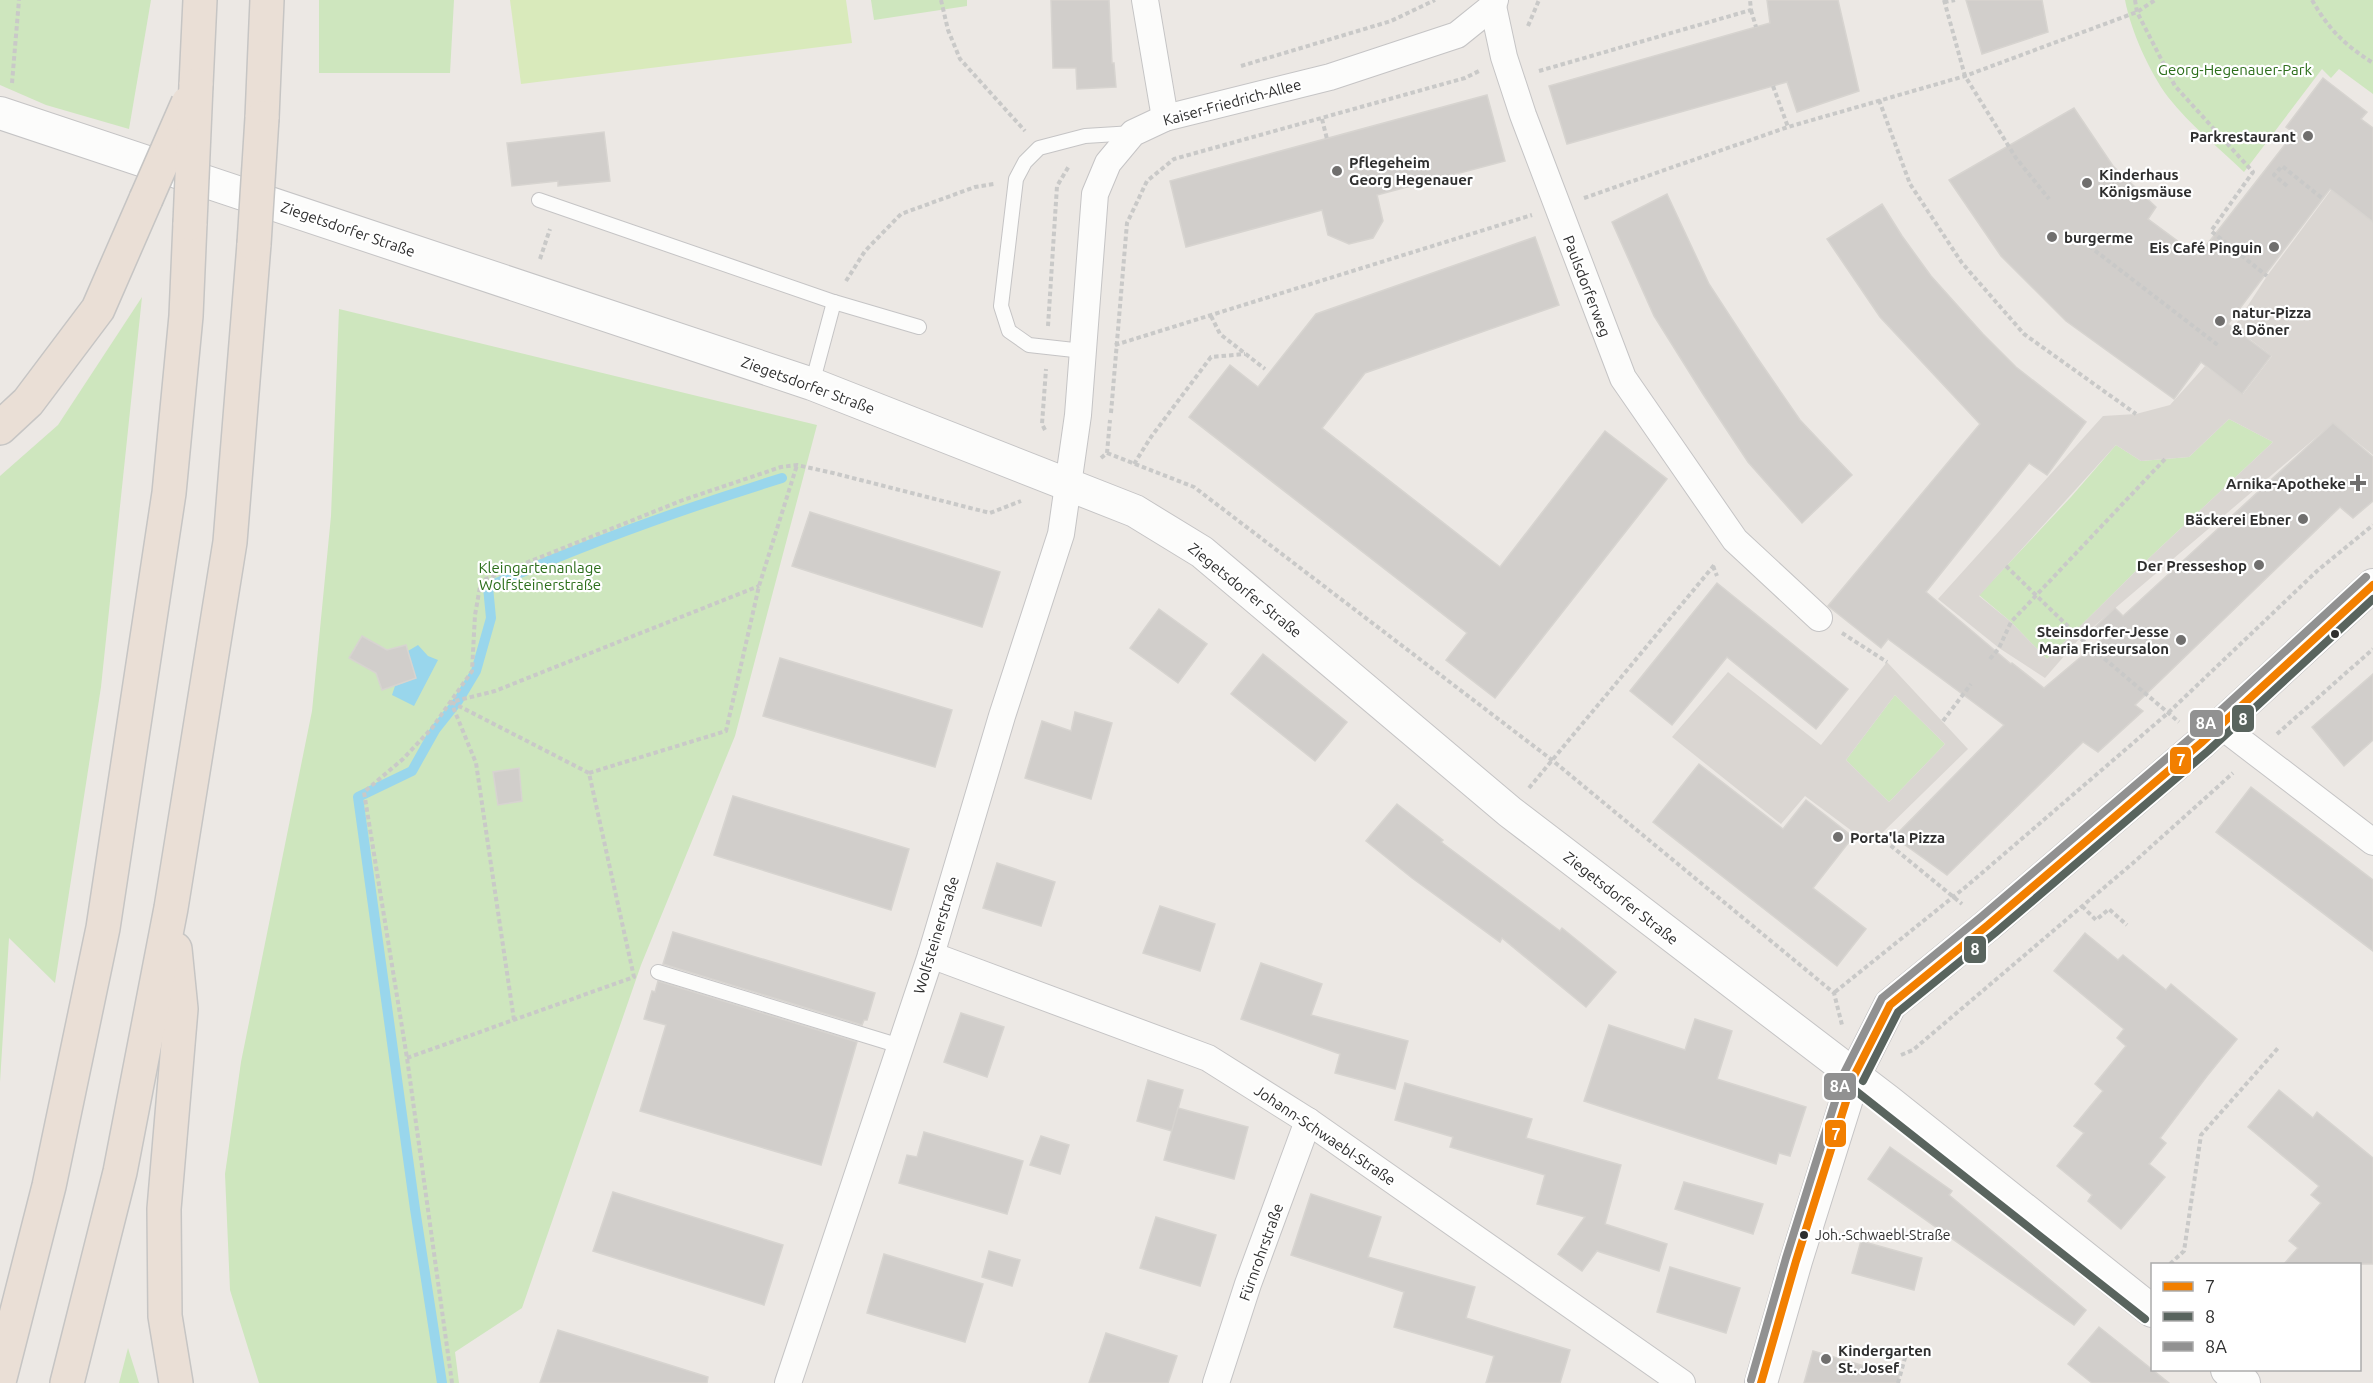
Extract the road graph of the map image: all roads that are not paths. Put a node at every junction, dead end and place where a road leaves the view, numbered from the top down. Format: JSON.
{"nodes":[{"id":1,"x":200,"y":0,"type":"edge"},
{"id":2,"x":267,"y":0,"type":"edge"},
{"id":3,"x":1145,"y":0,"type":"edge"},
{"id":4,"x":1494,"y":3,"type":"edge"},
{"id":5,"x":196,"y":85,"type":"junction"},
{"id":6,"x":5,"y":115,"type":"edge"},
{"id":7,"x":1165,"y":117,"type":"junction"},
{"id":8,"x":1132,"y":133,"type":"junction"},
{"id":9,"x":539,"y":200,"type":"dead end"},
{"id":10,"x":834,"y":302,"type":"junction"},
{"id":11,"x":919,"y":327,"type":"dead end"},
{"id":12,"x":1083,"y":351,"type":"junction"},
{"id":13,"x":812,"y":384,"type":"junction"},
{"id":14,"x":0,"y":428,"type":"edge"},
{"id":15,"x":1068,"y":483,"type":"junction"},
{"id":16,"x":2373,"y":585,"type":"edge"},
{"id":17,"x":1819,"y":618,"type":"road end"},
{"id":18,"x":2211,"y":734,"type":"junction"},
{"id":19,"x":2373,"y":842,"type":"edge"},
{"id":20,"x":171,"y":908,"type":"junction"},
{"id":21,"x":931,"y":955,"type":"junction"},
{"id":22,"x":658,"y":972,"type":"dead end"},
{"id":23,"x":900,"y":1046,"type":"junction"},
{"id":24,"x":1854,"y":1076,"type":"junction"},
{"id":25,"x":1308,"y":1121,"type":"junction"},
{"id":26,"x":2151,"y":1310,"type":"edge"},
{"id":27,"x":2228,"y":1371,"type":"edge"},
{"id":28,"x":0,"y":1378,"type":"edge"},
{"id":29,"x":67,"y":1383,"type":"edge"},
{"id":30,"x":176,"y":1383,"type":"edge"},
{"id":31,"x":788,"y":1383,"type":"edge"},
{"id":32,"x":1216,"y":1383,"type":"edge"},
{"id":33,"x":1682,"y":1383,"type":"edge"},
{"id":34,"x":1761,"y":1383,"type":"edge"},
{"id":35,"x":2244,"y":1383,"type":"edge"}],
"edges":[{"from":1,"to":5,"type":"highway"},
{"from":2,"to":20,"type":"highway","bridge":true},
{"from":3,"to":7,"type":"street"},
{"from":4,"to":7,"type":"street","name":"Kaiser-Friedrich-Allee"},
{"from":4,"to":17,"type":"street","name":"Paulsdorferweg"},
{"from":5,"to":14,"type":"highway","bridge":true},
{"from":5,"to":28,"type":"highway","bridge":true},
{"from":6,"to":13,"type":"street","name":"Ziegetsdorfer Straße"},
{"from":7,"to":8,"type":"street","name":"Kaiser-Friedrich-Allee"},
{"from":8,"to":12,"type":"street","name":"Kaiser-Friedrich-Allee"},
{"from":8,"to":12,"type":"lane"},
{"from":9,"to":10,"type":"lane"},
{"from":10,"to":11,"type":"lane"},
{"from":10,"to":13,"type":"lane"},
{"from":12,"to":15,"type":"street","name":"Kaiser-Friedrich-Allee"},
{"from":13,"to":15,"type":"street","name":"Ziegetsdorfer Straße"},
{"from":15,"to":21,"type":"street","name":"Wolfsteinerstraße"},
{"from":15,"to":24,"type":"street","name":"Ziegetsdorfer Straße"},
{"from":16,"to":18,"type":"street"},
{"from":18,"to":19,"type":"street"},
{"from":18,"to":24,"type":"street"},
{"from":20,"to":29,"type":"highway"},
{"from":20,"to":30,"type":"highway"},
{"from":21,"to":23,"type":"street","name":"Wolfsteinerstraße"},
{"from":21,"to":25,"type":"street","name":"Johann-Schwaebl-Straße"},
{"from":22,"to":23,"type":"lane"},
{"from":23,"to":31,"type":"street","name":"Wolfsteinerstraße"},
{"from":24,"to":26,"type":"street","name":"Ziegetsdorfer Straße"},
{"from":24,"to":34,"type":"street"},
{"from":25,"to":32,"type":"street","name":"Fürnrohrstraße"},
{"from":25,"to":33,"type":"street","name":"Johann-Schwaebl-Straße"},
{"from":27,"to":35,"type":"street"}]}
